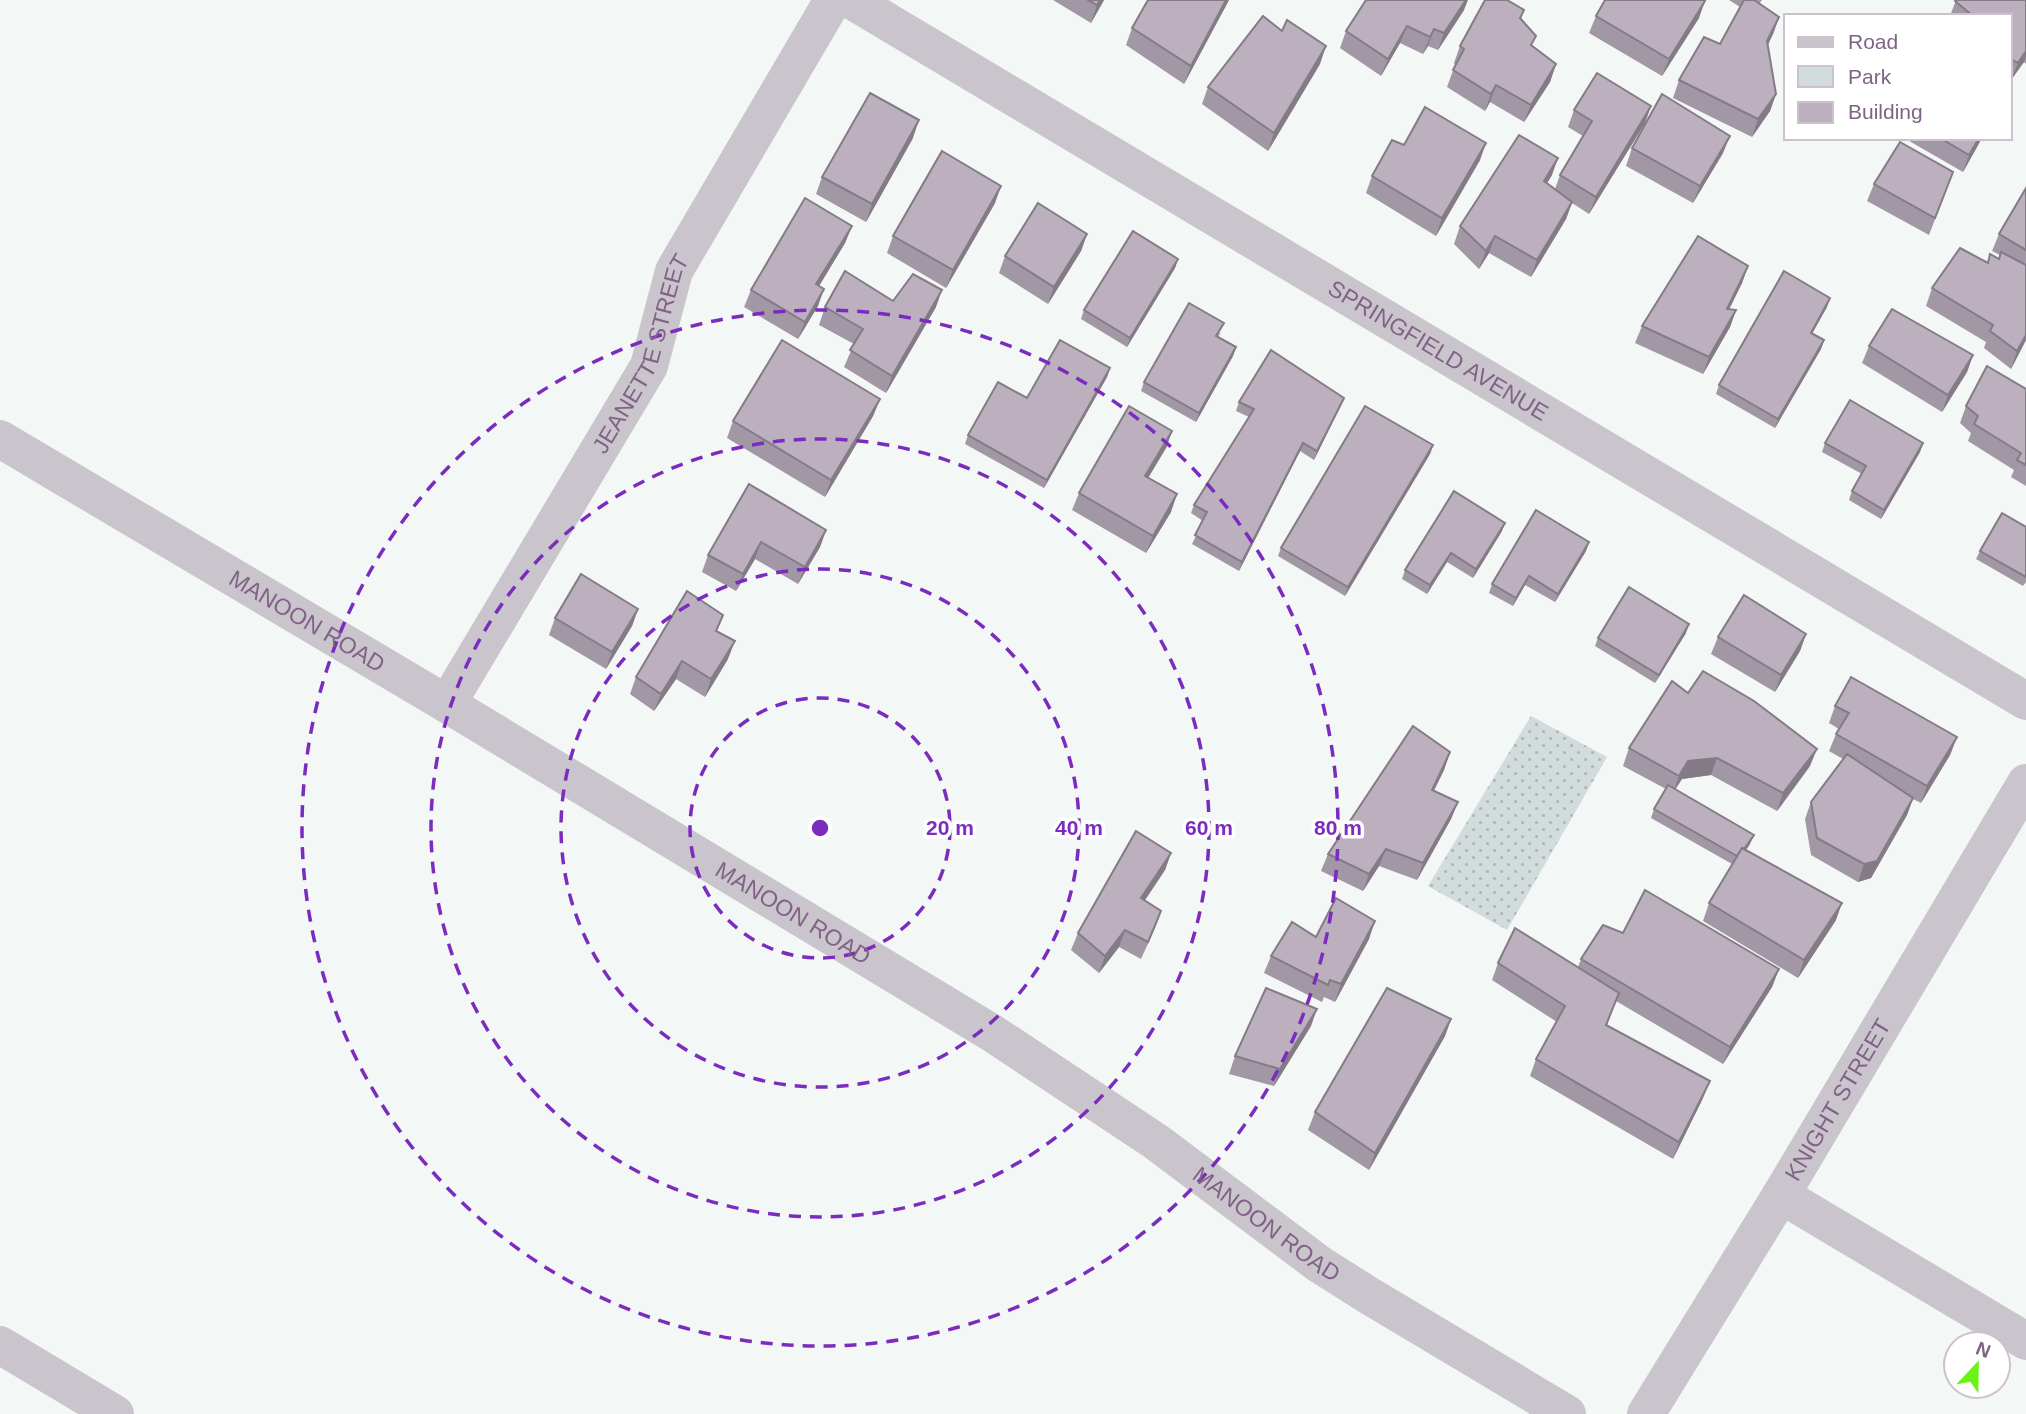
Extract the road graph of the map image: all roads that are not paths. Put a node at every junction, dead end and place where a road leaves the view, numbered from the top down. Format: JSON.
{"nodes":[{"id":1,"x":833,"y":0,"type":"edge"},
{"id":2,"x":851,"y":0,"type":"edge"},
{"id":3,"x":0,"y":439,"type":"edge"},
{"id":4,"x":2026,"y":701,"type":"edge"},
{"id":5,"x":447,"y":704,"type":"junction"},
{"id":6,"x":2026,"y":783,"type":"edge"},
{"id":7,"x":1781,"y":1195,"type":"junction"},
{"id":8,"x":2026,"y":1341,"type":"edge"},
{"id":9,"x":0,"y":1345,"type":"edge"},
{"id":10,"x":115,"y":1414,"type":"edge"},
{"id":11,"x":1567,"y":1414,"type":"edge"},
{"id":12,"x":1646,"y":1414,"type":"edge"}],
"edges":[{"from":1,"to":5,"type":"street","name":"JEANETTE STREET"},
{"from":2,"to":4,"type":"street","name":"SPRINGFIELD AVENUE"},
{"from":3,"to":5,"type":"street","name":"MANOON ROAD"},
{"from":5,"to":11,"type":"street","name":"MANOON ROAD"},
{"from":6,"to":7,"type":"street","name":"KNIGHT STREET"},
{"from":7,"to":8,"type":"street"},
{"from":7,"to":12,"type":"street","name":"KNIGHT STREET"},
{"from":9,"to":10,"type":"street"}]}
